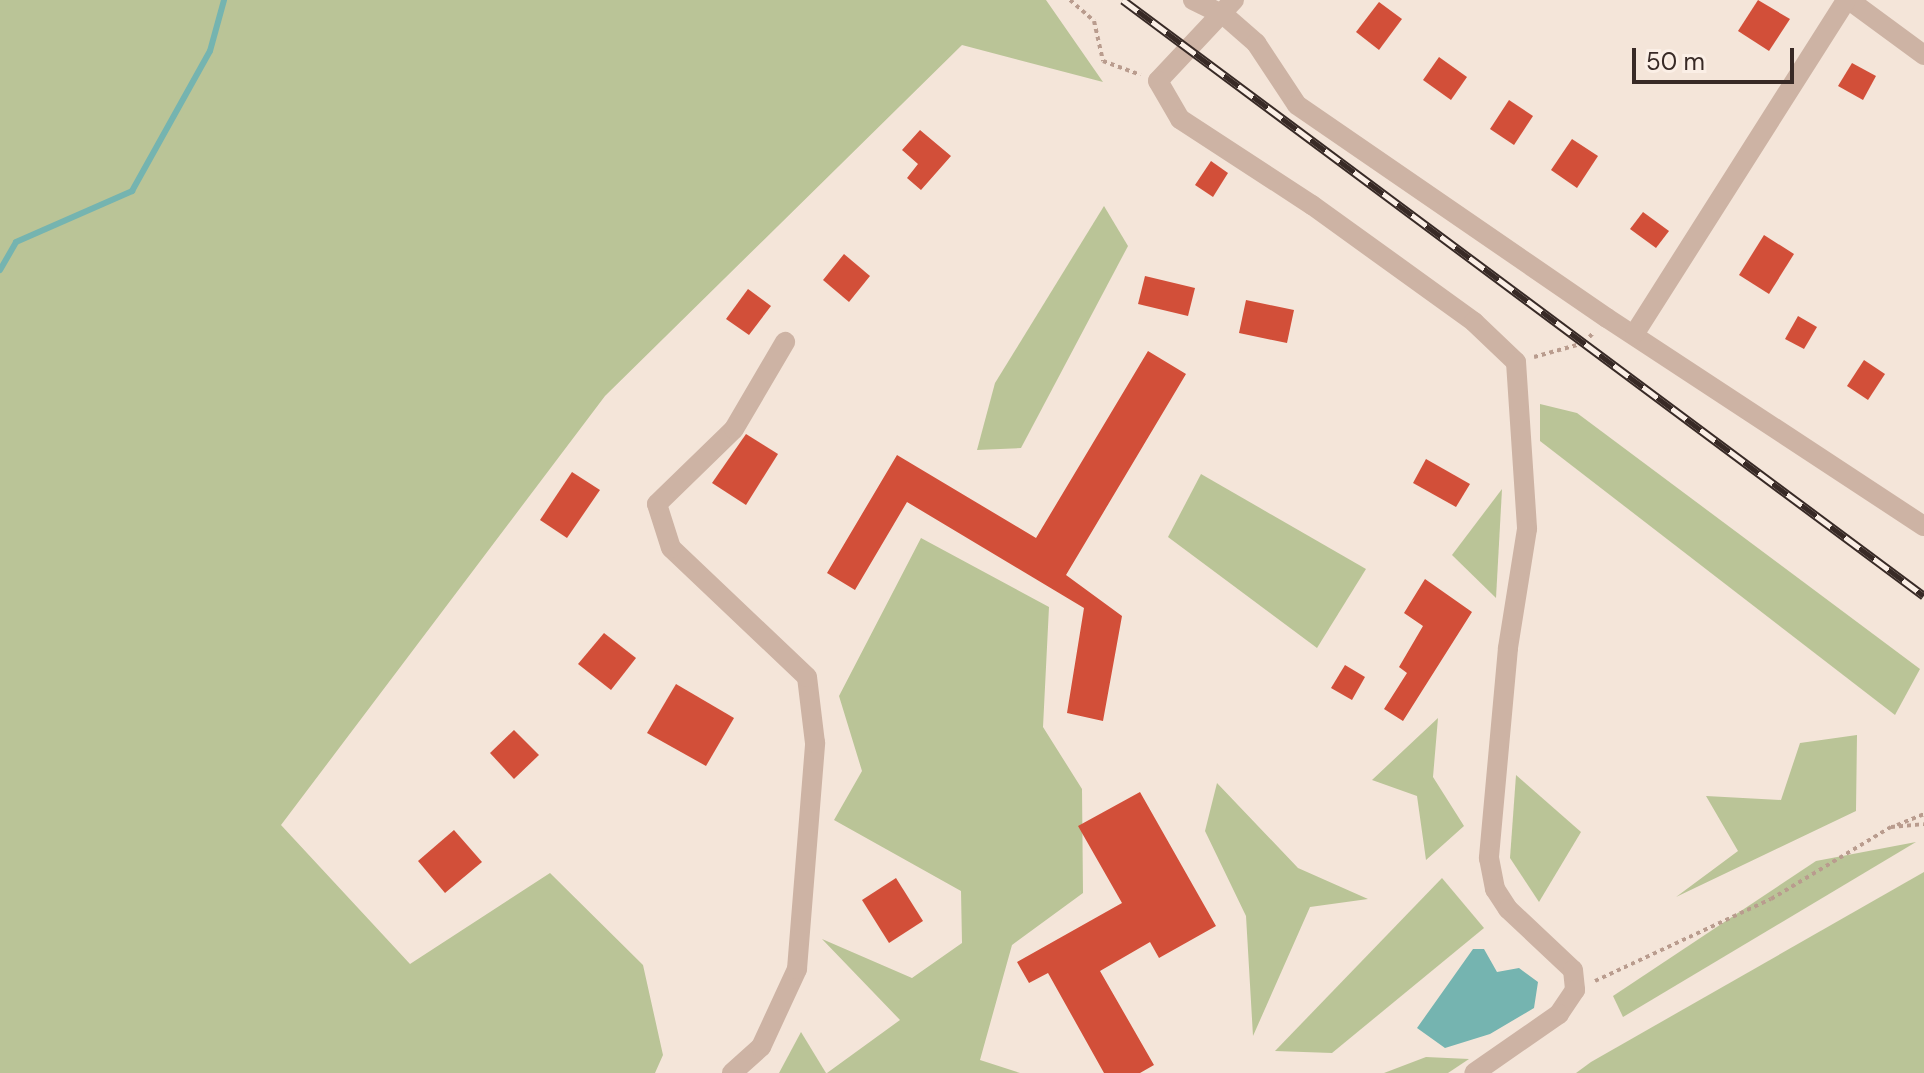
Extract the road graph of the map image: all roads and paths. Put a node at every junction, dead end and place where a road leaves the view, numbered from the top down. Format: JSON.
{"nodes":[{"id":1,"x":1070,"y":0,"type":"edge"},
{"id":2,"x":1193,"y":0,"type":"edge"},
{"id":3,"x":1847,"y":0,"type":"edge"},
{"id":4,"x":1229,"y":7,"type":"edge"},
{"id":5,"x":1924,"y":55,"type":"edge"},
{"id":6,"x":1158,"y":81,"type":"junction"},
{"id":7,"x":1607,"y":318,"type":"junction"},
{"id":8,"x":1635,"y":333,"type":"junction"},
{"id":9,"x":785,"y":342,"type":"dead end"},
{"id":10,"x":1516,"y":362,"type":"junction"},
{"id":11,"x":1924,"y":526,"type":"edge"},
{"id":12,"x":1924,"y":814,"type":"edge"},
{"id":13,"x":1924,"y":824,"type":"edge"},
{"id":14,"x":1891,"y":827,"type":"junction"},
{"id":15,"x":1575,"y":990,"type":"junction"},
{"id":16,"x":732,"y":1073,"type":"edge"},
{"id":17,"x":1474,"y":1073,"type":"edge"}],
"edges":[{"from":1,"to":6,"type":"path"},
{"from":2,"to":4,"type":"street"},
{"from":3,"to":5,"type":"street"},
{"from":3,"to":8,"type":"street"},
{"from":4,"to":6,"type":"street"},
{"from":4,"to":7,"type":"street"},
{"from":6,"to":10,"type":"street"},
{"from":7,"to":8,"type":"street"},
{"from":7,"to":10,"type":"path"},
{"from":8,"to":11,"type":"street"},
{"from":9,"to":16,"type":"street"},
{"from":10,"to":15,"type":"street"},
{"from":12,"to":14,"type":"path"},
{"from":13,"to":14,"type":"path"},
{"from":14,"to":15,"type":"path"},
{"from":15,"to":17,"type":"street"}]}
